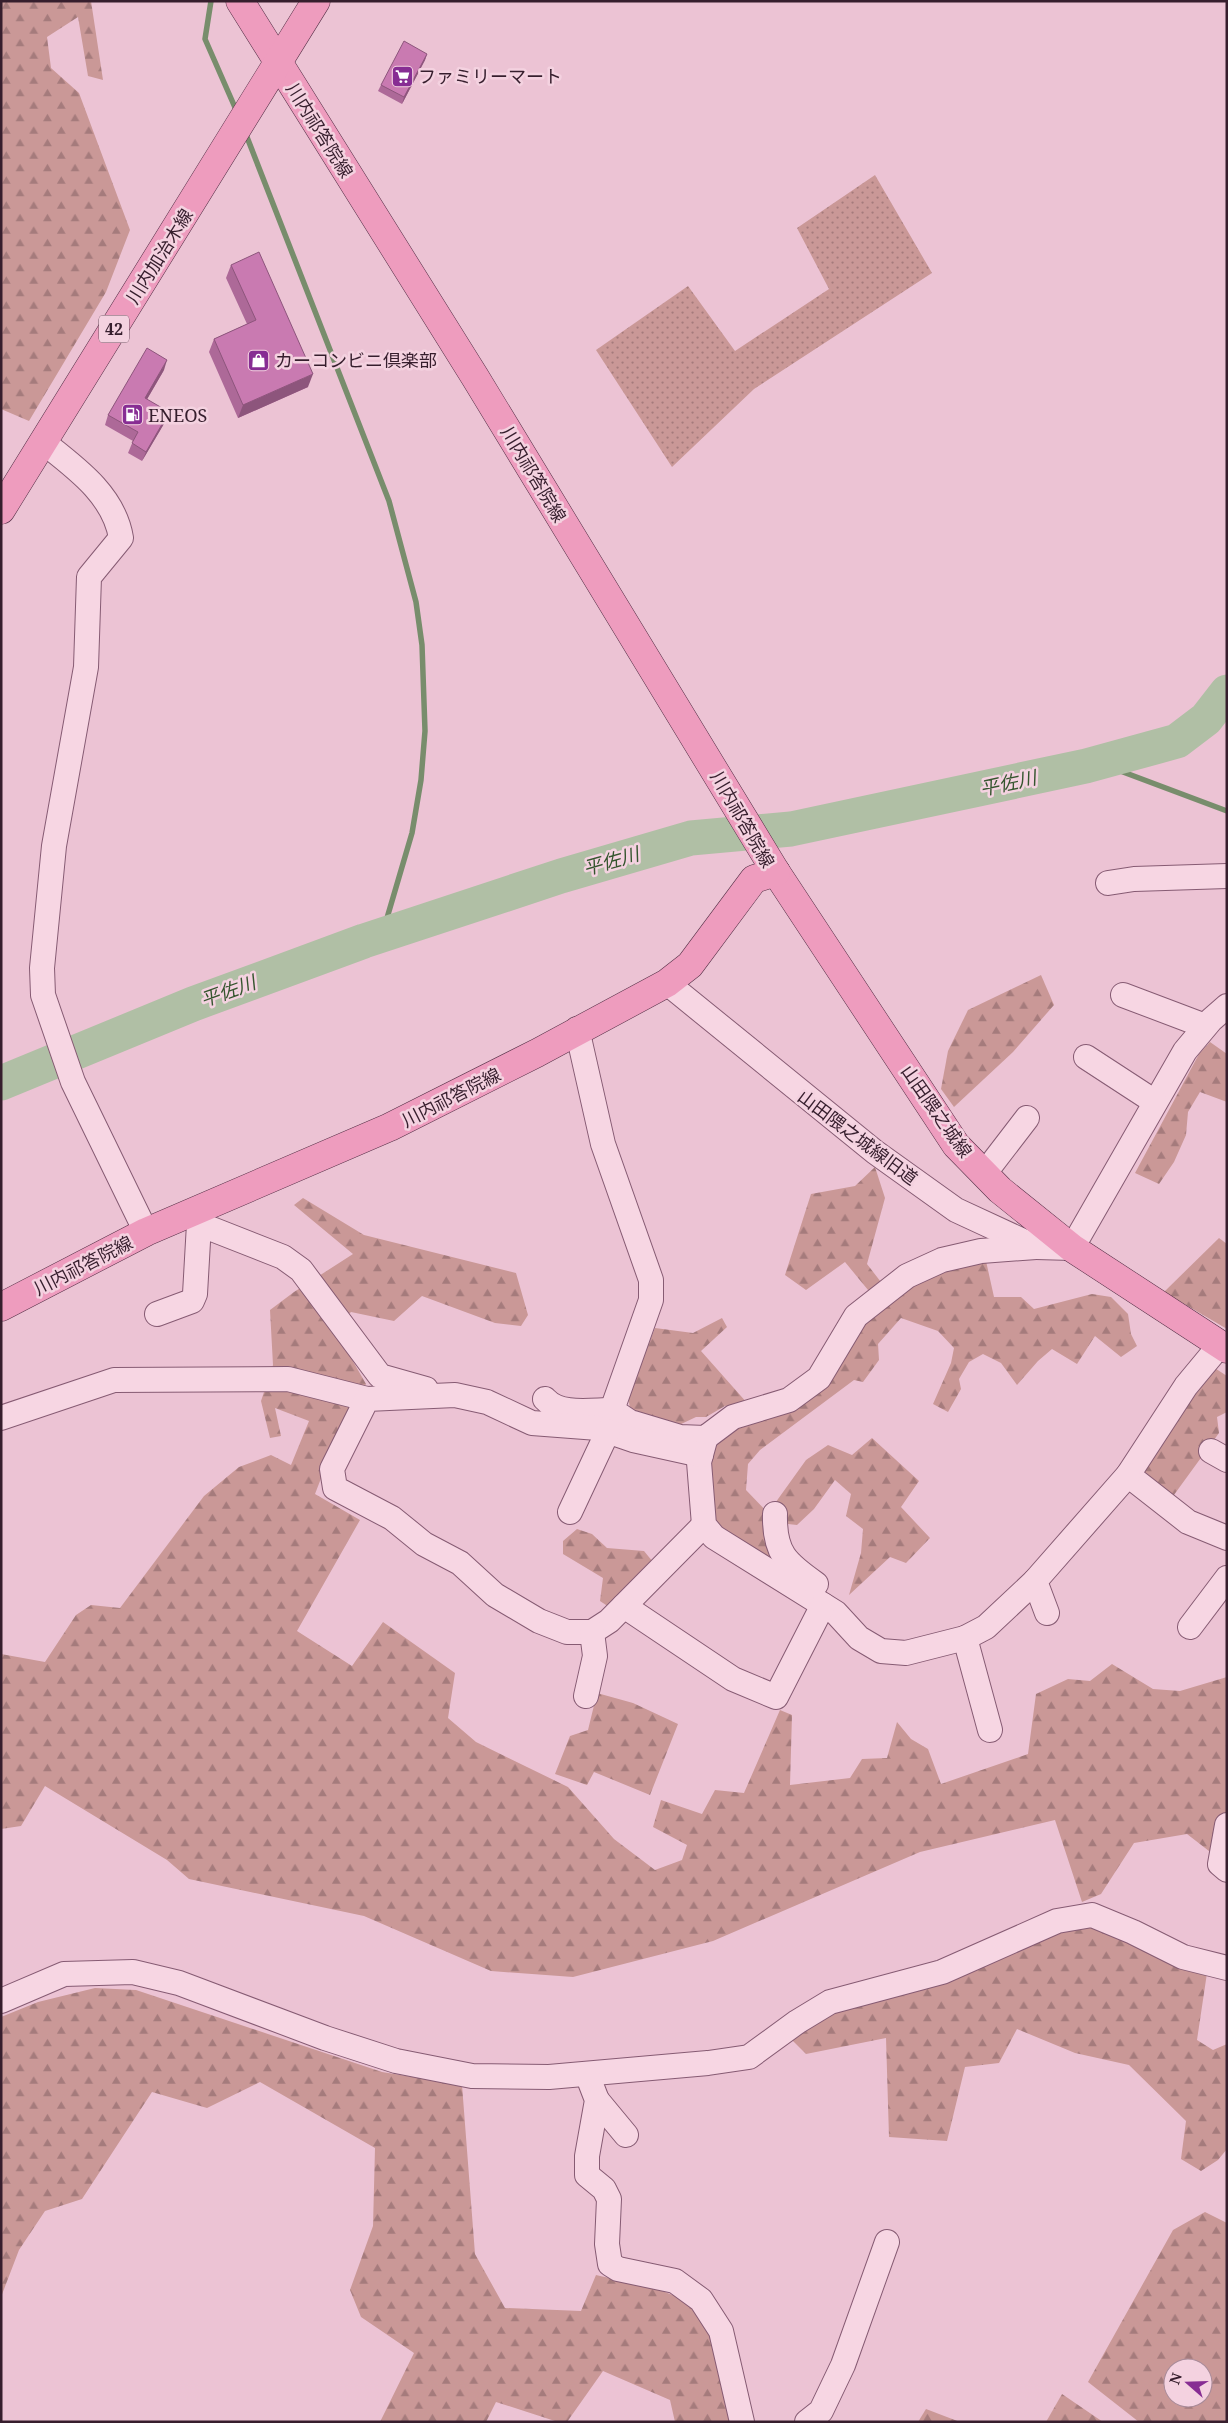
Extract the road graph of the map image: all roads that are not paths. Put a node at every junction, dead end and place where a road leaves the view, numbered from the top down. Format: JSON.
{"nodes":[{"id":1,"x":316,"y":1,"type":"edge"},
{"id":2,"x":244,"y":8,"type":"edge"},
{"id":3,"x":278,"y":64,"type":"junction"},
{"id":4,"x":43,"y":442,"type":"junction"},
{"id":5,"x":1,"y":510,"type":"edge"},
{"id":6,"x":770,"y":861,"type":"junction"},
{"id":7,"x":1227,"y":876,"type":"edge"},
{"id":8,"x":1108,"y":883,"type":"dead end"},
{"id":9,"x":666,"y":983,"type":"junction"},
{"id":10,"x":1124,"y":995,"type":"dead end"},
{"id":11,"x":1227,"y":1006,"type":"edge"},
{"id":12,"x":1205,"y":1026,"type":"junction"},
{"id":13,"x":577,"y":1030,"type":"junction"},
{"id":14,"x":1086,"y":1057,"type":"dead end"},
{"id":15,"x":1155,"y":1102,"type":"junction"},
{"id":16,"x":1026,"y":1118,"type":"dead end"},
{"id":17,"x":984,"y":1174,"type":"junction"},
{"id":18,"x":195,"y":1218,"type":"junction"},
{"id":19,"x":146,"y":1232,"type":"junction"},
{"id":20,"x":1036,"y":1247,"type":"junction"},
{"id":21,"x":1072,"y":1248,"type":"junction"},
{"id":22,"x":1,"y":1307,"type":"edge"},
{"id":23,"x":157,"y":1314,"type":"dead end"},
{"id":24,"x":1224,"y":1347,"type":"edge"},
{"id":25,"x":455,"y":1395,"type":"junction"},
{"id":26,"x":367,"y":1399,"type":"junction"},
{"id":27,"x":545,"y":1399,"type":"dead end"},
{"id":28,"x":1,"y":1418,"type":"edge"},
{"id":29,"x":610,"y":1421,"type":"junction"},
{"id":30,"x":703,"y":1446,"type":"junction"},
{"id":31,"x":1128,"y":1475,"type":"junction"},
{"id":32,"x":570,"y":1512,"type":"dead end"},
{"id":33,"x":775,"y":1514,"type":"dead end"},
{"id":34,"x":704,"y":1525,"type":"junction"},
{"id":35,"x":1227,"y":1538,"type":"edge"},
{"id":36,"x":724,"y":1561,"type":"dead end"},
{"id":37,"x":778,"y":1577,"type":"junction"},
{"id":38,"x":1227,"y":1578,"type":"edge"},
{"id":39,"x":1035,"y":1581,"type":"junction"},
{"id":40,"x":818,"y":1601,"type":"junction"},
{"id":41,"x":624,"y":1606,"type":"junction"},
{"id":42,"x":1047,"y":1612,"type":"dead end"},
{"id":43,"x":1190,"y":1627,"type":"dead end"},
{"id":44,"x":592,"y":1632,"type":"junction"},
{"id":45,"x":965,"y":1638,"type":"junction"},
{"id":46,"x":586,"y":1696,"type":"dead end"},
{"id":47,"x":990,"y":1730,"type":"dead end"},
{"id":48,"x":1227,"y":1825,"type":"edge"},
{"id":49,"x":1227,"y":1870,"type":"edge"},
{"id":50,"x":1227,"y":1968,"type":"edge"},
{"id":51,"x":1,"y":2001,"type":"edge"},
{"id":52,"x":587,"y":2074,"type":"junction"},
{"id":53,"x":597,"y":2100,"type":"junction"},
{"id":54,"x":626,"y":2135,"type":"dead end"},
{"id":55,"x":887,"y":2242,"type":"dead end"},
{"id":56,"x":742,"y":2422,"type":"edge"},
{"id":57,"x":807,"y":2422,"type":"edge"}],
"edges":[{"from":1,"to":3,"type":"main road","name":"川内加治木線","number":"42"},
{"from":2,"to":3,"type":"main road","name":"川内祁答院線"},
{"from":3,"to":4,"type":"main road","name":"川内加治木線","number":"42"},
{"from":3,"to":6,"type":"main road","name":"川内祁答院線"},
{"from":4,"to":5,"type":"main road","name":"川内加治木線","number":"42"},
{"from":4,"to":19,"type":"street"},
{"from":6,"to":9,"type":"main road","name":"川内祁答院線"},
{"from":6,"to":17,"type":"main road","name":"山田隈之城線"},
{"from":7,"to":8,"type":"street"},
{"from":9,"to":13,"type":"main road","name":"川内祁答院線"},
{"from":9,"to":20,"type":"street","name":"山田隈之城線旧道"},
{"from":10,"to":12,"type":"street"},
{"from":11,"to":12,"type":"street"},
{"from":12,"to":15,"type":"street"},
{"from":13,"to":18,"type":"main road","name":"川内祁答院線"},
{"from":13,"to":29,"type":"street"},
{"from":14,"to":15,"type":"street"},
{"from":15,"to":21,"type":"street"},
{"from":16,"to":17,"type":"street"},
{"from":17,"to":21,"type":"main road","name":"山田隈之城線"},
{"from":18,"to":19,"type":"main road","name":"川内祁答院線"},
{"from":18,"to":23,"type":"street"},
{"from":18,"to":25,"type":"street"},
{"from":19,"to":22,"type":"main road","name":"川内祁答院線"},
{"from":20,"to":21,"type":"street","name":"山田隈之城線旧道"},
{"from":20,"to":30,"type":"street"},
{"from":21,"to":24,"type":"main road","name":"山田隈之城線"},
{"from":24,"to":31,"type":"street"},
{"from":25,"to":26,"type":"street"},
{"from":25,"to":29,"type":"street"},
{"from":26,"to":28,"type":"street"},
{"from":26,"to":44,"type":"street"},
{"from":27,"to":29,"type":"street"},
{"from":29,"to":30,"type":"street"},
{"from":29,"to":32,"type":"street"},
{"from":30,"to":34,"type":"street"},
{"from":31,"to":35,"type":"street"},
{"from":31,"to":39,"type":"street"},
{"from":33,"to":40,"type":"street"},
{"from":34,"to":37,"type":"street"},
{"from":34,"to":41,"type":"street"},
{"from":36,"to":37,"type":"street"},
{"from":37,"to":40,"type":"street"},
{"from":38,"to":43,"type":"street"},
{"from":39,"to":42,"type":"street"},
{"from":39,"to":45,"type":"street"},
{"from":40,"to":41,"type":"street"},
{"from":40,"to":45,"type":"street"},
{"from":41,"to":44,"type":"street"},
{"from":44,"to":46,"type":"street"},
{"from":45,"to":47,"type":"street"},
{"from":48,"to":49,"type":"street"},
{"from":50,"to":52,"type":"street"},
{"from":51,"to":52,"type":"street"},
{"from":52,"to":53,"type":"street"},
{"from":53,"to":54,"type":"street"},
{"from":53,"to":56,"type":"street"},
{"from":55,"to":57,"type":"street"}]}
